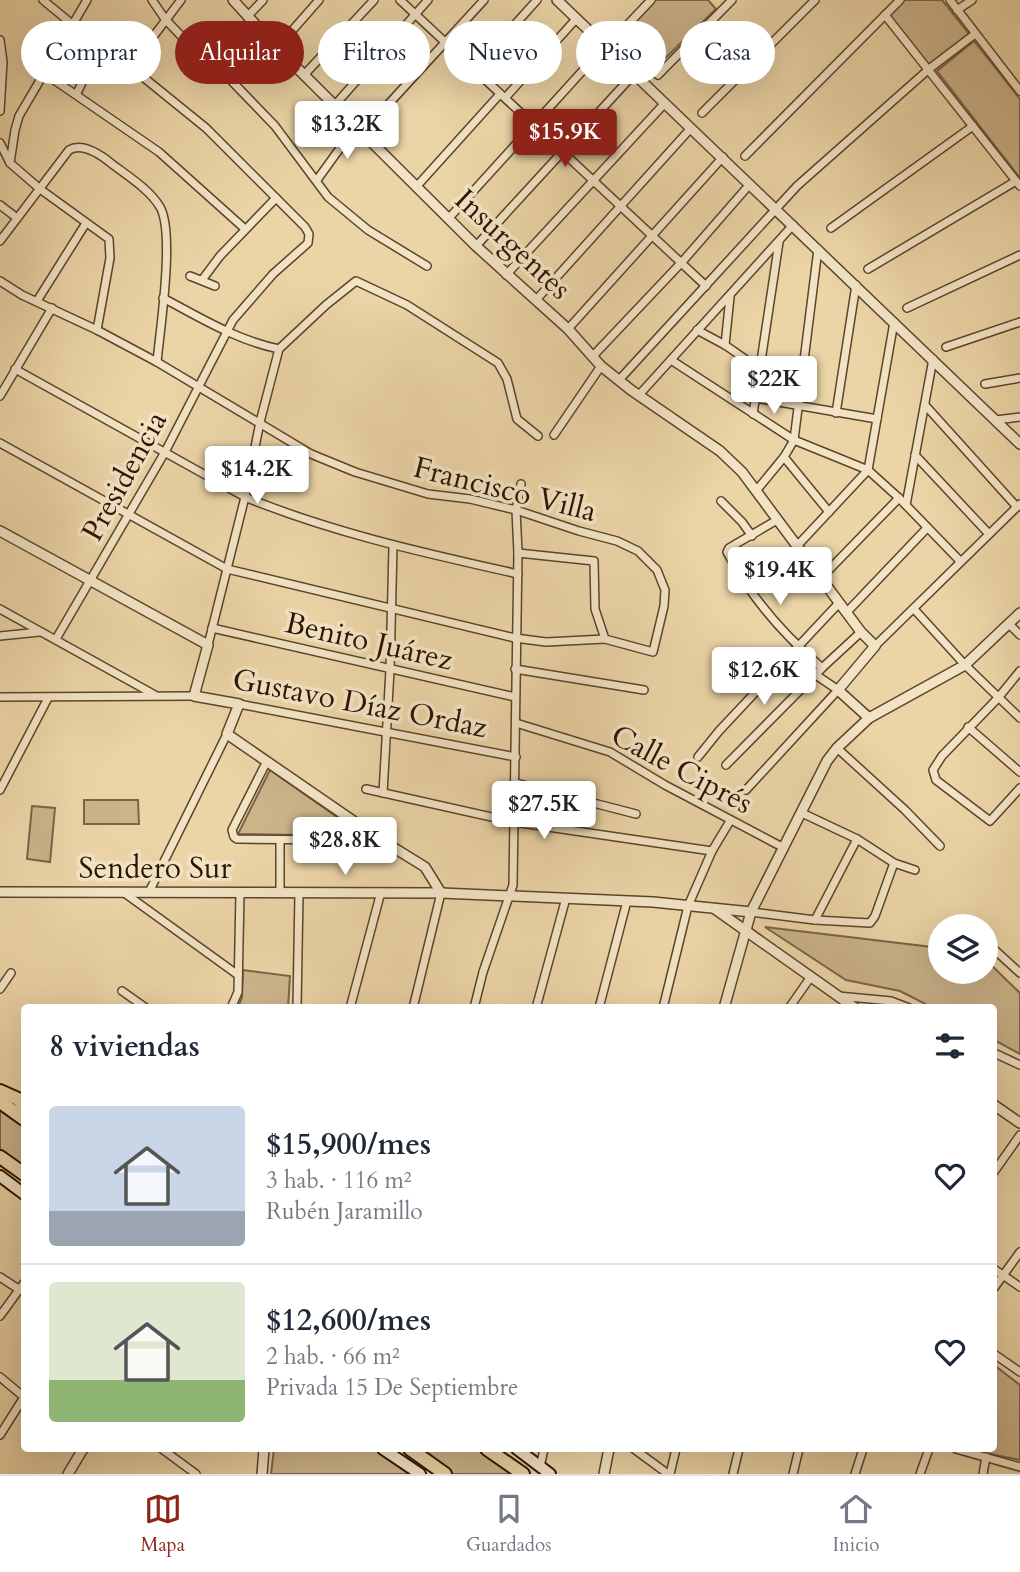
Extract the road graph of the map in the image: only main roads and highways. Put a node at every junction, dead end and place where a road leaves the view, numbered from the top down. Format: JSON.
{"nodes":[{"id":1,"x":0,"y":1089,"type":"edge"},
{"id":2,"x":0,"y":1102,"type":"edge"},
{"id":3,"x":21,"y":1102,"type":"edge"},
{"id":4,"x":21,"y":1117,"type":"edge"},
{"id":5,"x":0,"y":1157,"type":"edge"},
{"id":6,"x":21,"y":1172,"type":"edge"},
{"id":7,"x":0,"y":1176,"type":"edge"},
{"id":8,"x":21,"y":1192,"type":"edge"},
{"id":9,"x":387,"y":1452,"type":"edge"},
{"id":10,"x":414,"y":1452,"type":"edge"},
{"id":11,"x":492,"y":1452,"type":"edge"},
{"id":12,"x":521,"y":1452,"type":"edge"},
{"id":13,"x":420,"y":1474,"type":"edge"},
{"id":14,"x":445,"y":1474,"type":"edge"},
{"id":15,"x":523,"y":1474,"type":"edge"},
{"id":16,"x":550,"y":1474,"type":"edge"}],
"edges":[{"from":1,"to":3,"type":"highway"},
{"from":2,"to":4,"type":"highway"},
{"from":5,"to":6,"type":"highway"},
{"from":7,"to":8,"type":"main road"},
{"from":9,"to":13,"type":"main road"},
{"from":10,"to":14,"type":"highway"},
{"from":11,"to":15,"type":"highway"},
{"from":12,"to":16,"type":"main road"}]}
